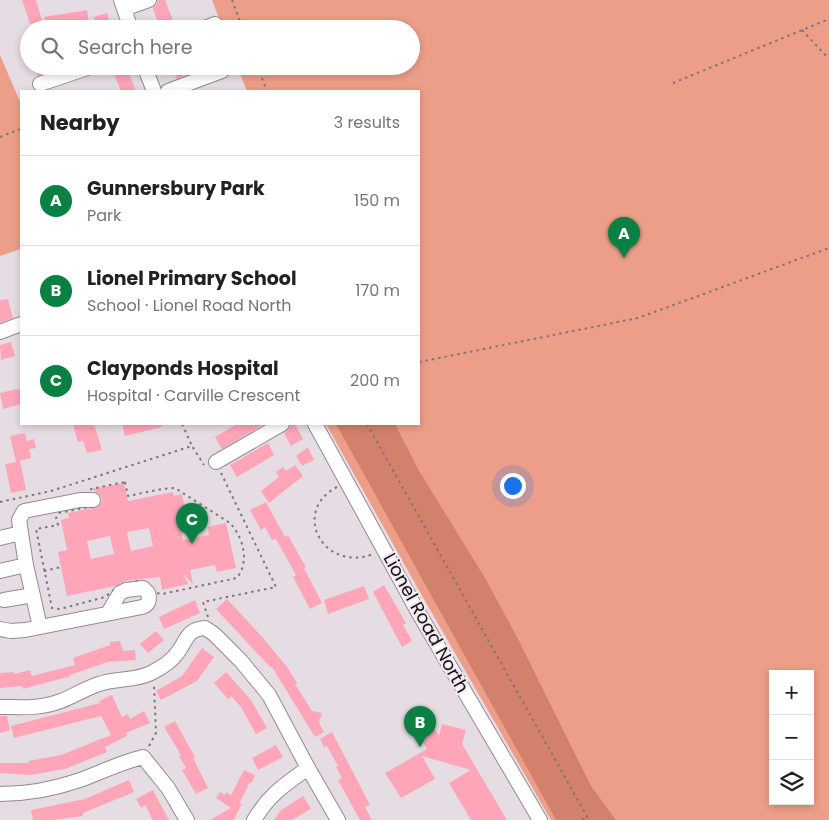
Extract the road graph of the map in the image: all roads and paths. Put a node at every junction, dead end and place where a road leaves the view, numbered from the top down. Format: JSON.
{"nodes":[{"id":1,"x":149,"y":0,"type":"edge"},
{"id":2,"x":232,"y":0,"type":"edge"},
{"id":3,"x":122,"y":4,"type":"edge"},
{"id":4,"x":829,"y":19,"type":"edge"},
{"id":5,"x":128,"y":20,"type":"edge"},
{"id":6,"x":240,"y":20,"type":"edge"},
{"id":7,"x":802,"y":30,"type":"junction"},
{"id":8,"x":829,"y":59,"type":"edge"},
{"id":9,"x":66,"y":75,"type":"edge"},
{"id":10,"x":148,"y":75,"type":"edge"},
{"id":11,"x":211,"y":75,"type":"edge"},
{"id":12,"x":261,"y":75,"type":"edge"},
{"id":13,"x":673,"y":83,"type":"dead end"},
{"id":14,"x":40,"y":84,"type":"dead end"},
{"id":15,"x":154,"y":90,"type":"edge"},
{"id":16,"x":171,"y":90,"type":"edge"},
{"id":17,"x":267,"y":90,"type":"edge"},
{"id":18,"x":20,"y":129,"type":"edge"},
{"id":19,"x":0,"y":137,"type":"edge"},
{"id":20,"x":829,"y":248,"type":"edge"},
{"id":21,"x":20,"y":324,"type":"edge"},
{"id":22,"x":0,"y":332,"type":"edge"},
{"id":23,"x":420,"y":362,"type":"edge"},
{"id":24,"x":182,"y":425,"type":"edge"},
{"id":25,"x":280,"y":425,"type":"edge"},
{"id":26,"x":316,"y":425,"type":"edge"},
{"id":27,"x":368,"y":425,"type":"edge"},
{"id":28,"x":192,"y":446,"type":"junction"},
{"id":29,"x":216,"y":462,"type":"junction"},
{"id":30,"x":348,"y":481,"type":"junction"},
{"id":31,"x":93,"y":500,"type":"junction"},
{"id":32,"x":0,"y":502,"type":"edge"},
{"id":33,"x":21,"y":534,"type":"junction"},
{"id":34,"x":0,"y":538,"type":"edge"},
{"id":35,"x":384,"y":548,"type":"junction"},
{"id":36,"x":26,"y":565,"type":"junction"},
{"id":37,"x":61,"y":567,"type":"dead end"},
{"id":38,"x":0,"y":571,"type":"edge"},
{"id":39,"x":44,"y":571,"type":"junction"},
{"id":40,"x":33,"y":595,"type":"junction"},
{"id":41,"x":4,"y":600,"type":"dead end"},
{"id":42,"x":108,"y":612,"type":"dead end"},
{"id":43,"x":40,"y":627,"type":"junction"},
{"id":44,"x":204,"y":628,"type":"junction"},
{"id":45,"x":0,"y":629,"type":"edge"},
{"id":46,"x":152,"y":672,"type":"junction"},
{"id":47,"x":0,"y":707,"type":"edge"},
{"id":48,"x":143,"y":757,"type":"junction"},
{"id":49,"x":308,"y":768,"type":"junction"},
{"id":50,"x":0,"y":794,"type":"edge"},
{"id":51,"x":586,"y":817,"type":"junction"},
{"id":52,"x":187,"y":820,"type":"edge"},
{"id":53,"x":254,"y":820,"type":"edge"},
{"id":54,"x":338,"y":820,"type":"edge"},
{"id":55,"x":540,"y":820,"type":"edge"},
{"id":56,"x":582,"y":820,"type":"edge"},
{"id":57,"x":589,"y":820,"type":"edge"}],
"edges":[{"from":1,"to":3,"type":"street"},
{"from":2,"to":6,"type":"path"},
{"from":3,"to":5,"type":"street"},
{"from":4,"to":7,"type":"path"},
{"from":7,"to":8,"type":"path"},
{"from":7,"to":13,"type":"path"},
{"from":9,"to":14,"type":"street"},
{"from":10,"to":15,"type":"street"},
{"from":11,"to":16,"type":"street"},
{"from":12,"to":17,"type":"path"},
{"from":18,"to":19,"type":"path"},
{"from":20,"to":23,"type":"path"},
{"from":21,"to":22,"type":"street"},
{"from":24,"to":28,"type":"path"},
{"from":25,"to":29,"type":"street"},
{"from":26,"to":30,"type":"street","name":"Lionel Road North"},
{"from":27,"to":51,"type":"path"},
{"from":28,"to":29,"type":"path"},
{"from":28,"to":32,"type":"path"},
{"from":29,"to":44,"type":"path"},
{"from":30,"to":35,"type":"street","name":"Lionel Road North"},
{"from":30,"to":35,"type":"path"},
{"from":31,"to":33,"type":"street"},
{"from":31,"to":39,"type":"path"},
{"from":31,"to":39,"type":"path"},
{"from":33,"to":34,"type":"street"},
{"from":33,"to":36,"type":"street"},
{"from":35,"to":55,"type":"street","name":"Lionel Road North"},
{"from":36,"to":38,"type":"street"},
{"from":36,"to":40,"type":"street"},
{"from":37,"to":39,"type":"path"},
{"from":40,"to":41,"type":"street"},
{"from":40,"to":43,"type":"street"},
{"from":42,"to":43,"type":"street"},
{"from":43,"to":45,"type":"street"},
{"from":44,"to":46,"type":"street"},
{"from":44,"to":49,"type":"street"},
{"from":46,"to":47,"type":"street"},
{"from":46,"to":48,"type":"path"},
{"from":48,"to":50,"type":"street"},
{"from":48,"to":52,"type":"street"},
{"from":49,"to":53,"type":"street"},
{"from":49,"to":54,"type":"street"},
{"from":51,"to":56,"type":"path"},
{"from":51,"to":57,"type":"path"}]}
